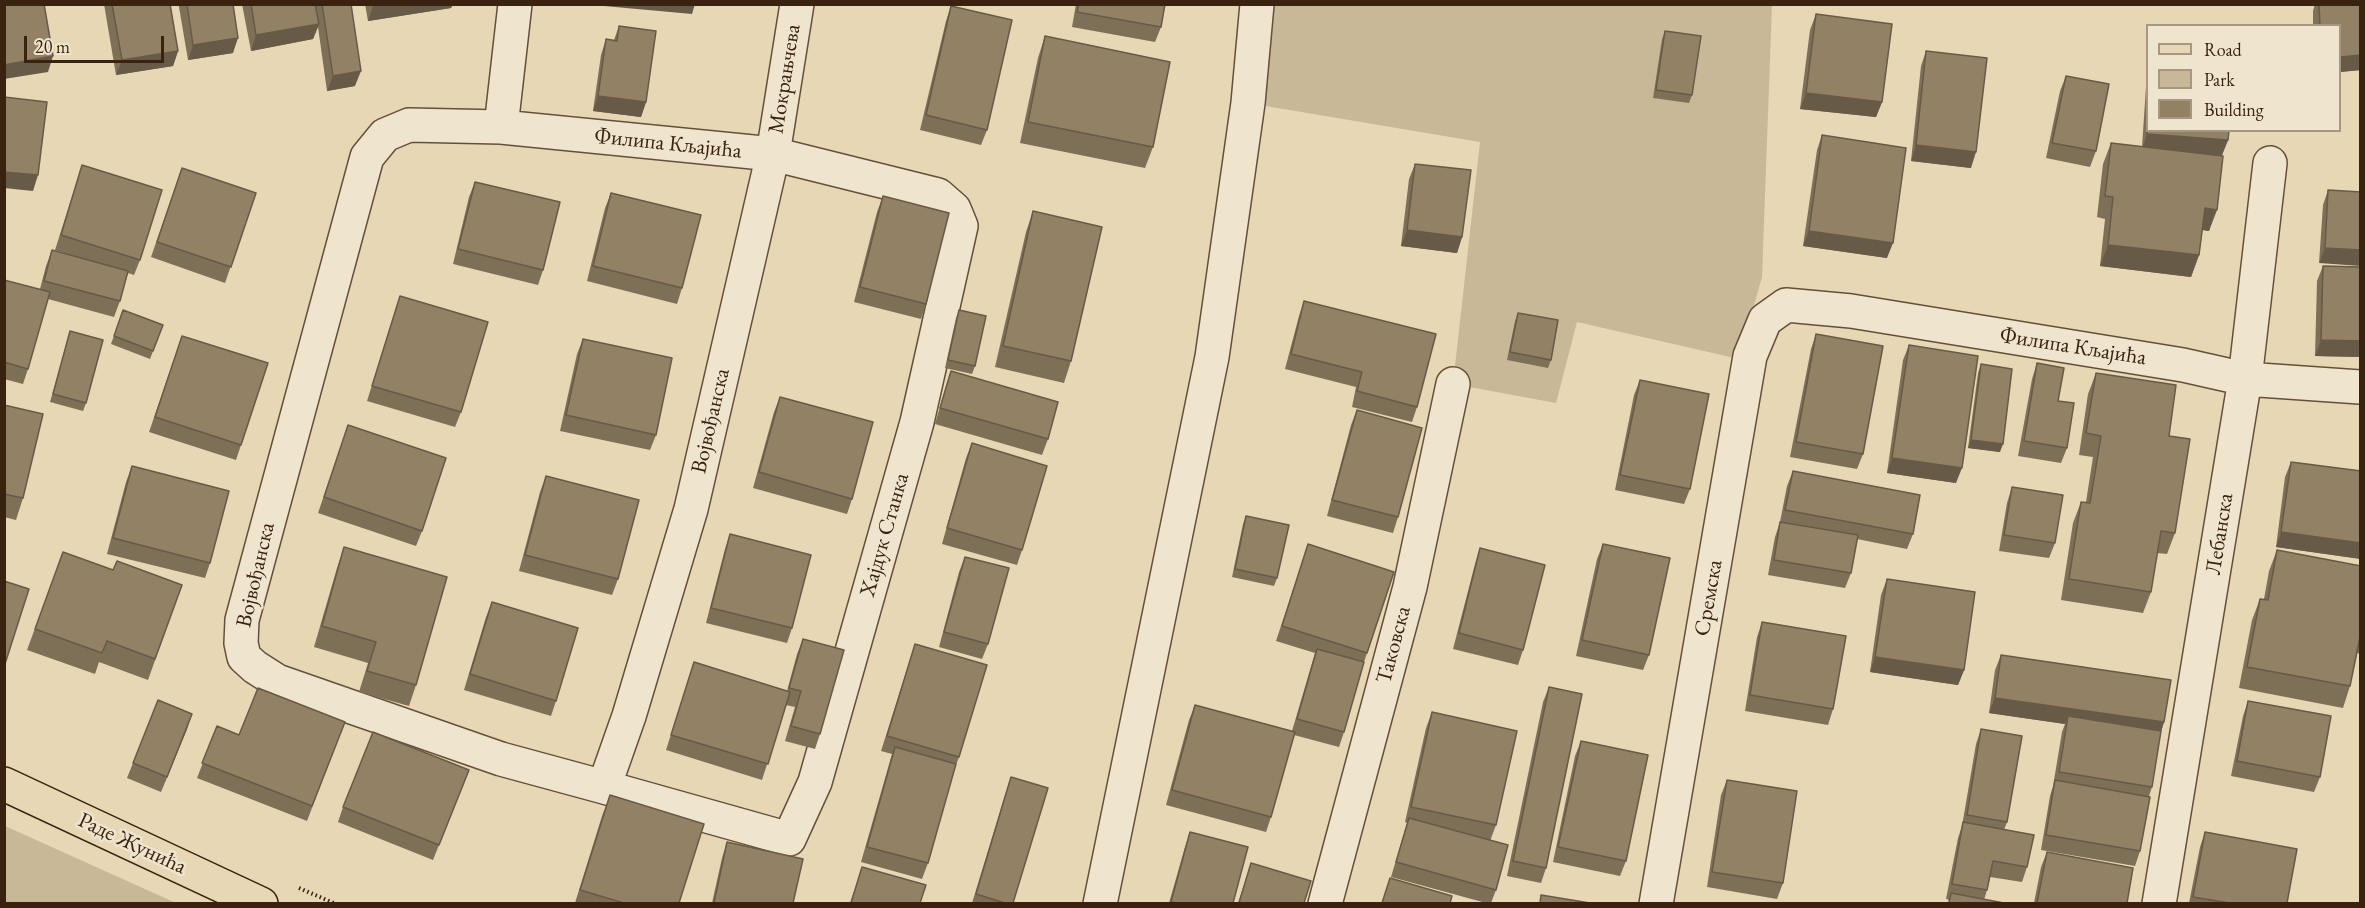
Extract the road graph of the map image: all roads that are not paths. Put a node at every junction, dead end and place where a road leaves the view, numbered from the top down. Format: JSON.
{"nodes":[{"id":1,"x":515,"y":4,"type":"edge"},
{"id":2,"x":797,"y":4,"type":"edge"},
{"id":3,"x":1257,"y":4,"type":"edge"},
{"id":4,"x":501,"y":127,"type":"junction"},
{"id":5,"x":773,"y":154,"type":"junction"},
{"id":6,"x":367,"y":158,"type":"joint"},
{"id":7,"x":2270,"y":163,"type":"dead end"},
{"id":8,"x":962,"y":226,"type":"joint"},
{"id":9,"x":1786,"y":305,"type":"joint"},
{"id":10,"x":2245,"y":379,"type":"junction"},
{"id":11,"x":1453,"y":384,"type":"dead end"},
{"id":12,"x":2361,"y":387,"type":"edge"},
{"id":13,"x":4,"y":784,"type":"edge"},
{"id":14,"x":604,"y":786,"type":"junction"},
{"id":15,"x":789,"y":839,"type":"joint"},
{"id":16,"x":261,"y":903,"type":"edge"},
{"id":17,"x":1100,"y":903,"type":"edge"},
{"id":18,"x":1325,"y":903,"type":"edge"},
{"id":19,"x":1656,"y":903,"type":"edge"},
{"id":20,"x":2158,"y":903,"type":"edge"}],
"edges":[{"from":1,"to":4,"type":"street"},
{"from":2,"to":5,"type":"street","name":"Мокрањчева"},
{"from":3,"to":17,"type":"street"},
{"from":4,"to":5,"type":"street","name":"Филипа Кљајића"},
{"from":4,"to":6,"type":"street","name":"Филипа Кљајића"},
{"from":5,"to":8,"type":"street","name":"Филипа Кљајића"},
{"from":5,"to":14,"type":"street","name":"Војвођанска"},
{"from":6,"to":14,"type":"street","name":"Војвођанска"},
{"from":7,"to":10,"type":"street","name":"Лебанска"},
{"from":8,"to":15,"type":"street","name":"Хајдук Станка"},
{"from":9,"to":10,"type":"street","name":"Филипа Кљајића"},
{"from":9,"to":19,"type":"street","name":"Сремска"},
{"from":10,"to":12,"type":"street","name":"Филипа Кљајића"},
{"from":10,"to":20,"type":"street","name":"Лебанска"},
{"from":11,"to":18,"type":"street","name":"Таковска"},
{"from":13,"to":16,"type":"main road","name":"Раде Жунића"},
{"from":14,"to":15,"type":"street","name":"Војвођанска"}]}
